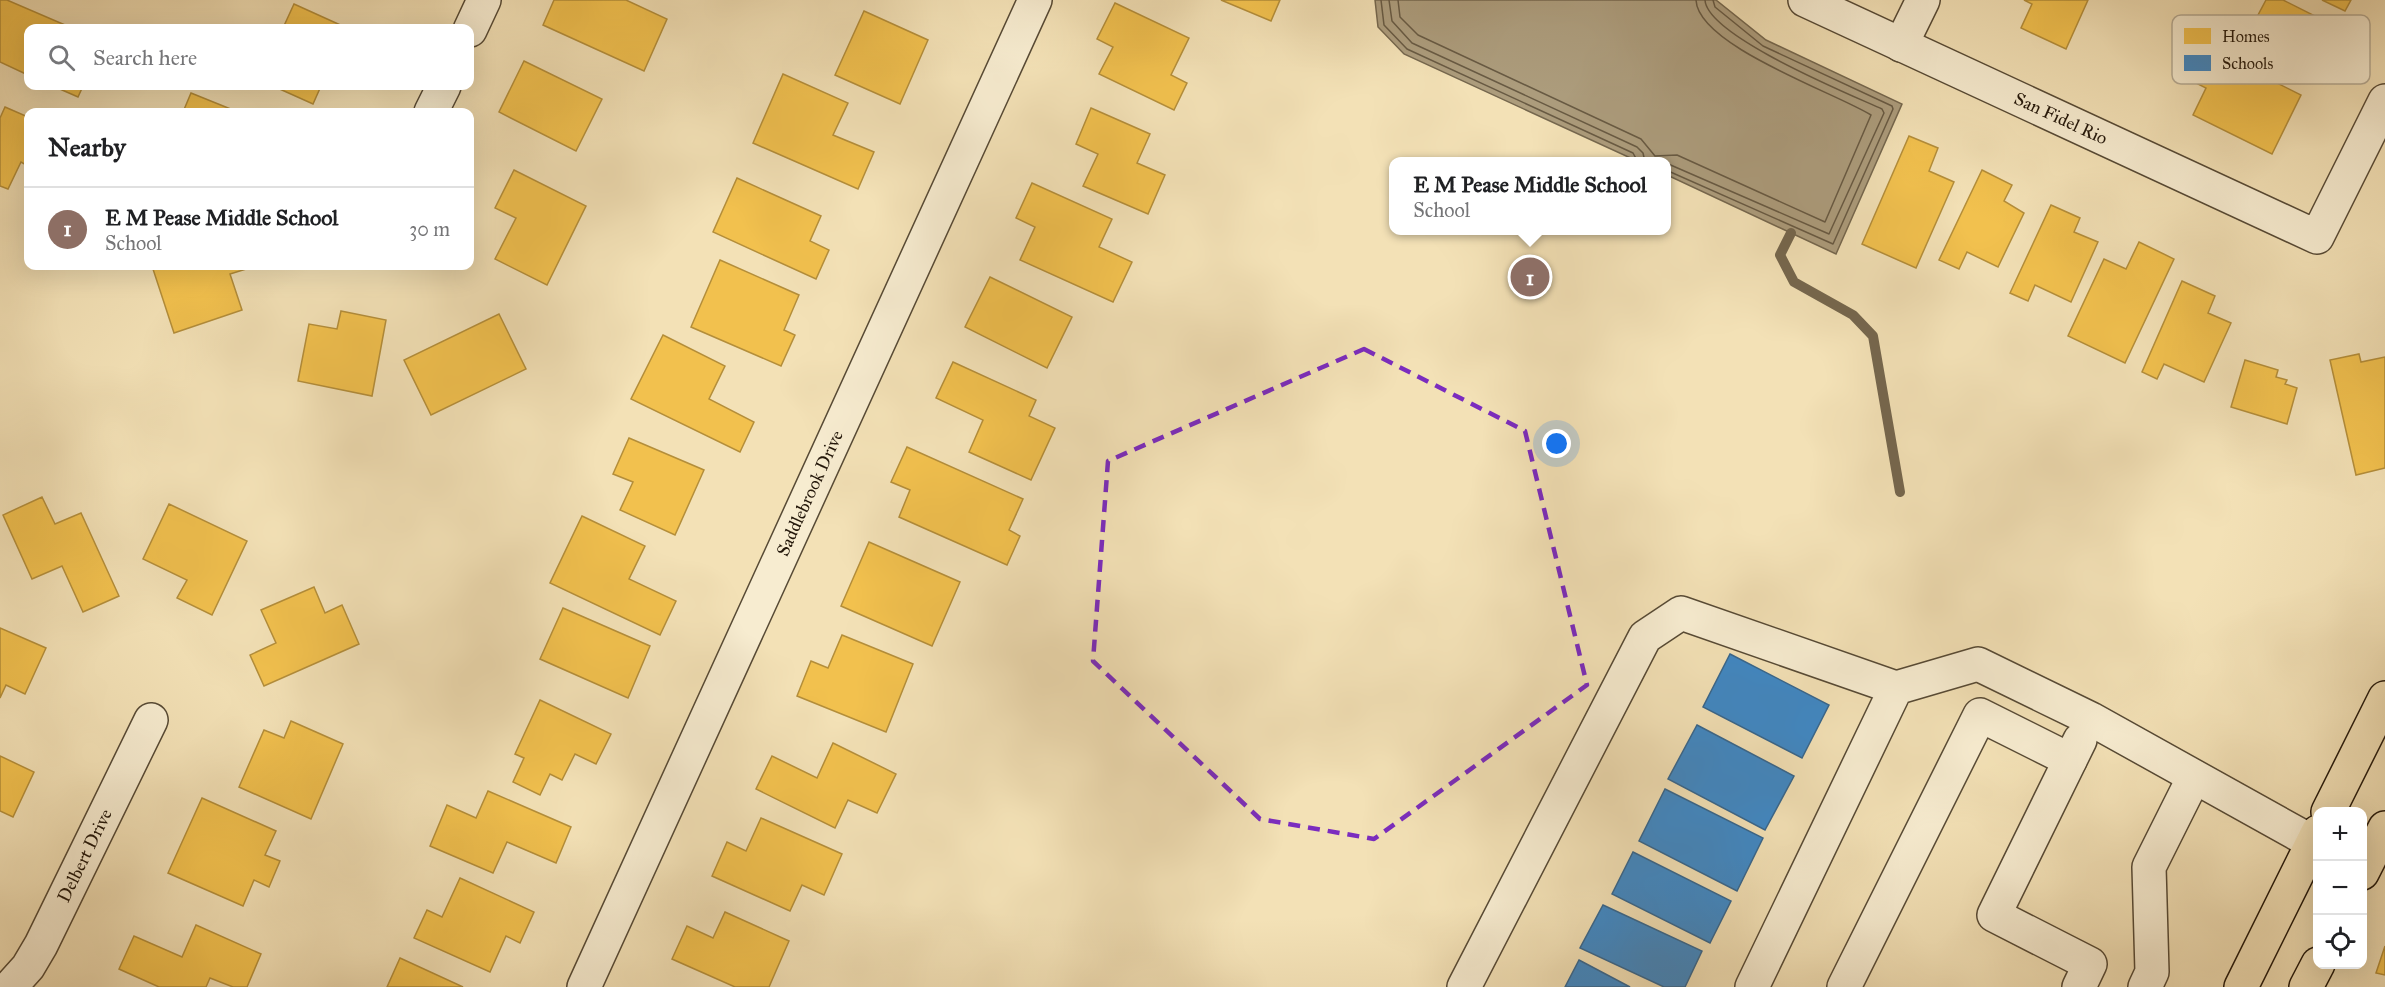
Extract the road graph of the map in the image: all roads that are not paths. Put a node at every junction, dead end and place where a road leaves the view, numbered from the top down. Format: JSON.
{"nodes":[{"id":1,"x":484,"y":0,"type":"edge"},
{"id":2,"x":1035,"y":0,"type":"edge"},
{"id":3,"x":1805,"y":0,"type":"edge"},
{"id":4,"x":1923,"y":0,"type":"edge"},
{"id":5,"x":473,"y":24,"type":"edge"},
{"id":6,"x":1901,"y":45,"type":"junction"},
{"id":7,"x":442,"y":90,"type":"edge"},
{"id":8,"x":2385,"y":101,"type":"edge"},
{"id":9,"x":433,"y":108,"type":"edge"},
{"id":10,"x":1896,"y":688,"type":"junction"},
{"id":11,"x":2385,"y":698,"type":"edge"},
{"id":12,"x":2091,"y":719,"type":"junction"},
{"id":13,"x":151,"y":720,"type":"dead end"},
{"id":14,"x":2070,"y":760,"type":"junction"},
{"id":15,"x":2194,"y":777,"type":"junction"},
{"id":16,"x":2330,"y":807,"type":"edge"},
{"id":17,"x":2385,"y":828,"type":"edge"},
{"id":18,"x":2313,"y":838,"type":"edge"},
{"id":19,"x":2313,"y":846,"type":"edge"},
{"id":20,"x":2367,"y":863,"type":"edge"},
{"id":21,"x":2315,"y":969,"type":"edge"},
{"id":22,"x":10,"y":987,"type":"edge"},
{"id":23,"x":584,"y":987,"type":"edge"},
{"id":24,"x":1464,"y":987,"type":"edge"},
{"id":25,"x":1752,"y":987,"type":"edge"},
{"id":26,"x":1844,"y":987,"type":"edge"},
{"id":27,"x":2079,"y":987,"type":"edge"},
{"id":28,"x":2145,"y":987,"type":"edge"},
{"id":29,"x":2241,"y":987,"type":"edge"},
{"id":30,"x":2306,"y":987,"type":"edge"}],
"edges":[{"from":1,"to":5,"type":"street"},
{"from":2,"to":23,"type":"street","name":"Saddlebrook Drive"},
{"from":3,"to":6,"type":"street","name":"San Fidel Rio"},
{"from":4,"to":6,"type":"street"},
{"from":6,"to":8,"type":"street","name":"San Fidel Rio"},
{"from":7,"to":9,"type":"street"},
{"from":10,"to":12,"type":"street"},
{"from":10,"to":24,"type":"street"},
{"from":10,"to":25,"type":"street"},
{"from":11,"to":16,"type":"main road"},
{"from":12,"to":14,"type":"street"},
{"from":12,"to":15,"type":"street"},
{"from":13,"to":22,"type":"street","name":"Delbert Drive"},
{"from":14,"to":26,"type":"street"},
{"from":14,"to":27,"type":"street"},
{"from":15,"to":18,"type":"street"},
{"from":15,"to":28,"type":"street"},
{"from":17,"to":20,"type":"main road"},
{"from":19,"to":29,"type":"main road"},
{"from":21,"to":30,"type":"main road"}]}
